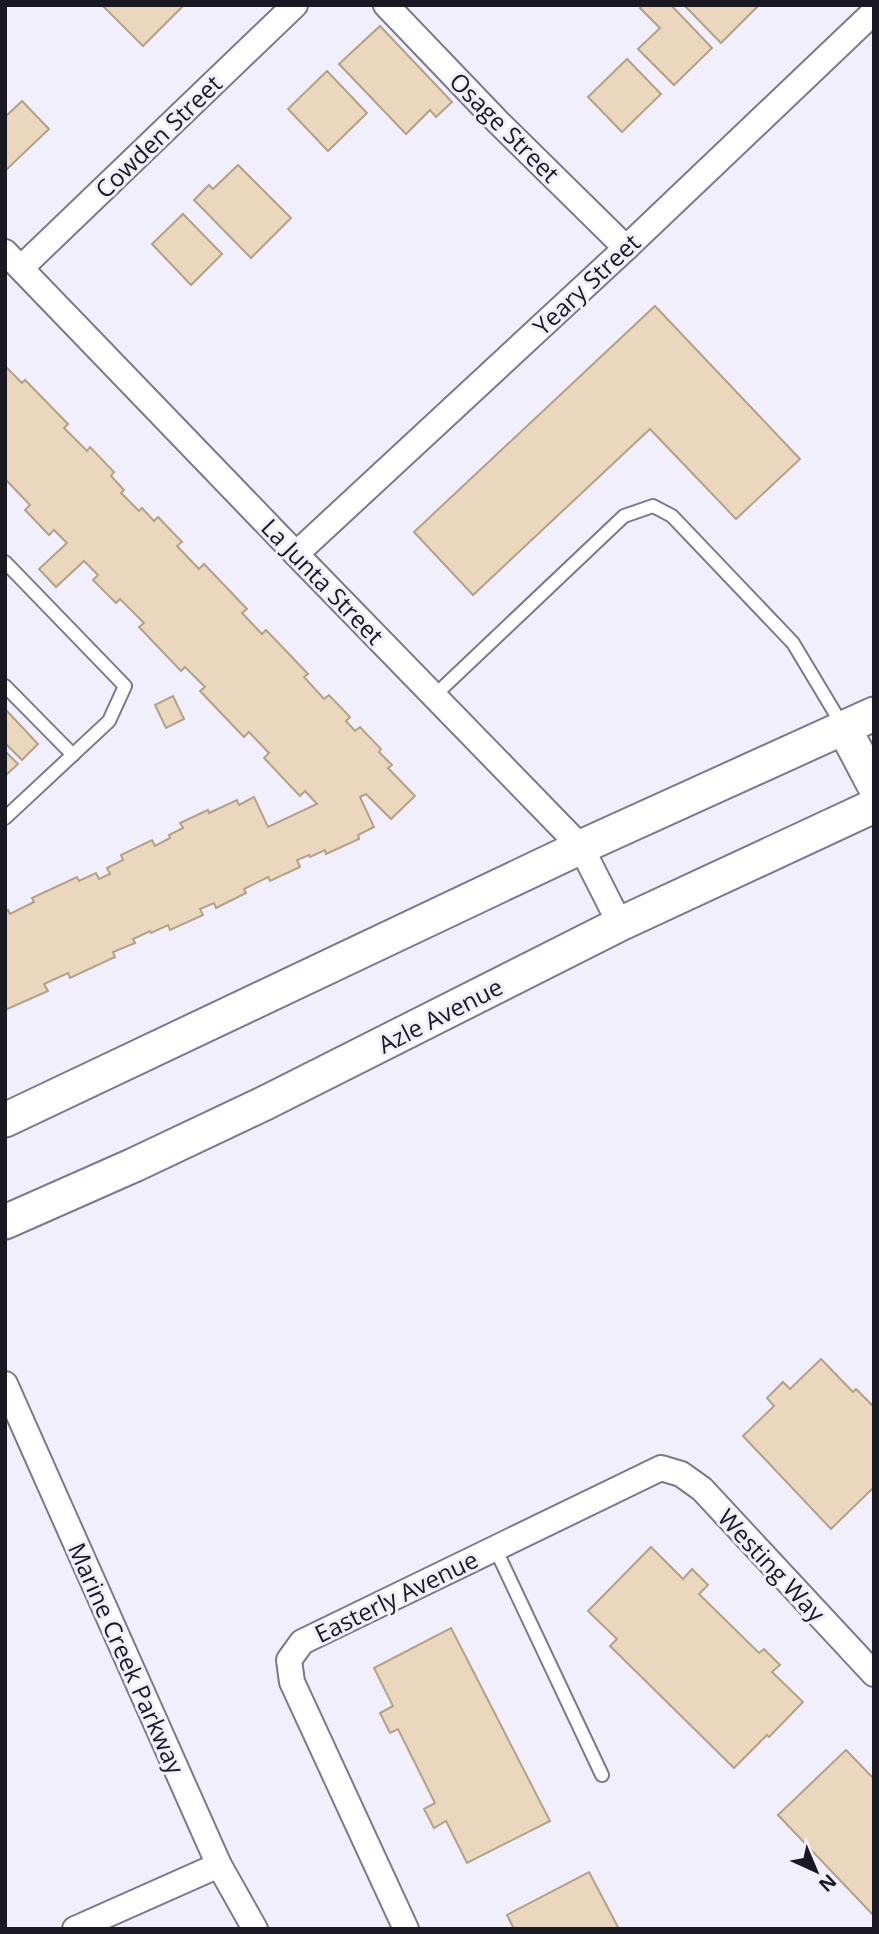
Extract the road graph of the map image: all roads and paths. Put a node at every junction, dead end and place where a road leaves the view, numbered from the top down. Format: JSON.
{"nodes":[{"id":1,"x":295,"y":5,"type":"edge"},
{"id":2,"x":386,"y":5,"type":"edge"},
{"id":3,"x":874,"y":12,"type":"edge"},
{"id":4,"x":626,"y":248,"type":"junction"},
{"id":5,"x":13,"y":260,"type":"edge"},
{"id":6,"x":296,"y":554,"type":"junction"},
{"id":7,"x":5,"y":562,"type":"edge"},
{"id":8,"x":5,"y":686,"type":"edge"},
{"id":9,"x":434,"y":696,"type":"junction"},
{"id":10,"x":874,"y":714,"type":"edge"},
{"id":11,"x":844,"y":728,"type":"junction"},
{"id":12,"x":73,"y":755,"type":"junction"},
{"id":13,"x":874,"y":785,"type":"edge"},
{"id":14,"x":874,"y":806,"type":"edge"},
{"id":15,"x":6,"y":816,"type":"edge"},
{"id":16,"x":582,"y":847,"type":"junction"},
{"id":17,"x":620,"y":924,"type":"junction"},
{"id":18,"x":5,"y":1120,"type":"edge"},
{"id":19,"x":5,"y":1222,"type":"edge"},
{"id":20,"x":5,"y":1384,"type":"edge"},
{"id":21,"x":661,"y":1468,"type":"joint"},
{"id":22,"x":495,"y":1548,"type":"junction"},
{"id":23,"x":874,"y":1674,"type":"edge"},
{"id":24,"x":602,"y":1775,"type":"dead end"},
{"id":25,"x":219,"y":1865,"type":"junction"},
{"id":26,"x":75,"y":1929,"type":"edge"},
{"id":27,"x":256,"y":1929,"type":"edge"},
{"id":28,"x":406,"y":1929,"type":"edge"}],
"edges":[{"from":1,"to":5,"type":"street","name":"Cowden Street"},
{"from":2,"to":4,"type":"street","name":"Osage Street"},
{"from":3,"to":4,"type":"street","name":"Yeary Street"},
{"from":4,"to":6,"type":"street","name":"Yeary Street"},
{"from":5,"to":6,"type":"street","name":"La Junta Street"},
{"from":6,"to":9,"type":"street","name":"La Junta Street"},
{"from":7,"to":12,"type":"lane"},
{"from":8,"to":12,"type":"lane"},
{"from":9,"to":11,"type":"lane"},
{"from":9,"to":16,"type":"street","name":"La Junta Street"},
{"from":10,"to":11,"type":"main road"},
{"from":11,"to":13,"type":"main road"},
{"from":11,"to":16,"type":"main road"},
{"from":12,"to":15,"type":"lane"},
{"from":14,"to":17,"type":"main road","name":"Azle Avenue"},
{"from":16,"to":17,"type":"street","name":"La Junta Street"},
{"from":16,"to":18,"type":"main road"},
{"from":17,"to":19,"type":"main road","name":"Azle Avenue"},
{"from":20,"to":25,"type":"street","name":"Marine Creek Parkway"},
{"from":21,"to":22,"type":"street","name":"Easterly Avenue"},
{"from":21,"to":23,"type":"street","name":"Westing Way"},
{"from":22,"to":24,"type":"lane"},
{"from":22,"to":28,"type":"street","name":"Easterly Avenue"},
{"from":25,"to":26,"type":"street"},
{"from":25,"to":27,"type":"street","name":"Marine Creek Parkway"}]}
